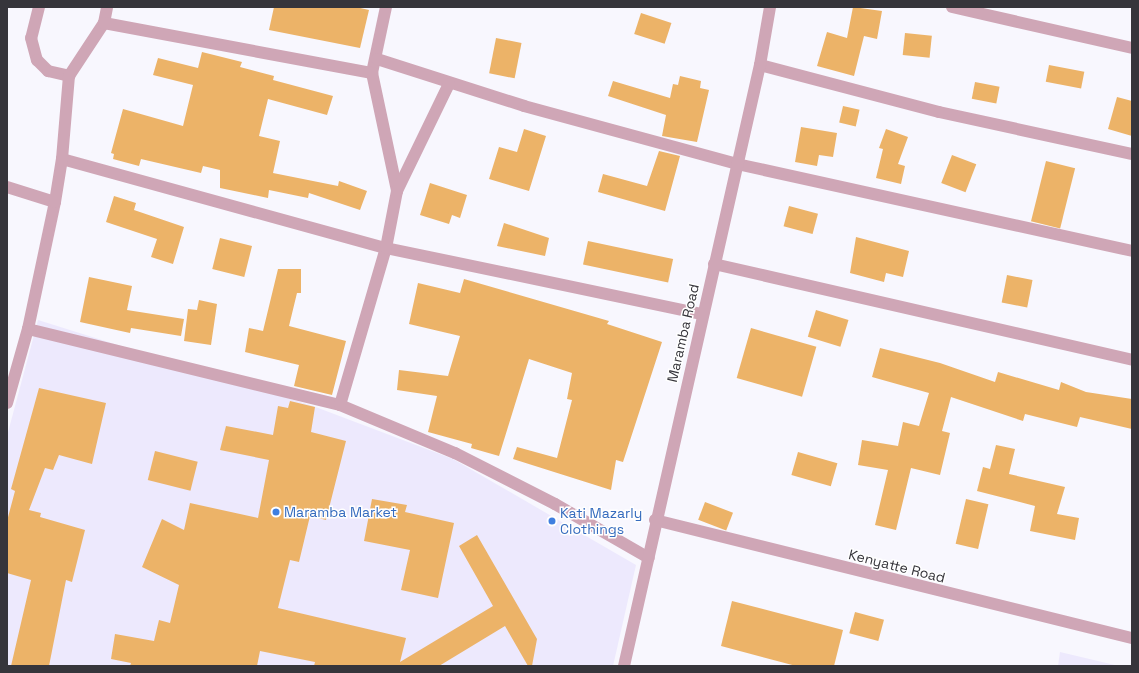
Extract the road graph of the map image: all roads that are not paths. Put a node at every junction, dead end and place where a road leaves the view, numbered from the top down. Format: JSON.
{"nodes":[{"id":1,"x":39,"y":7,"type":"edge"},
{"id":2,"x":107,"y":7,"type":"edge"},
{"id":3,"x":386,"y":7,"type":"edge"},
{"id":4,"x":770,"y":7,"type":"edge"},
{"id":5,"x":952,"y":7,"type":"edge"},
{"id":6,"x":104,"y":23,"type":"junction"},
{"id":7,"x":1132,"y":48,"type":"edge"},
{"id":8,"x":377,"y":59,"type":"junction"},
{"id":9,"x":760,"y":66,"type":"junction"},
{"id":10,"x":372,"y":73,"type":"junction"},
{"id":11,"x":69,"y":76,"type":"junction"},
{"id":12,"x":449,"y":84,"type":"junction"},
{"id":13,"x":1132,"y":154,"type":"edge"},
{"id":14,"x":62,"y":159,"type":"junction"},
{"id":15,"x":737,"y":164,"type":"junction"},
{"id":16,"x":7,"y":187,"type":"edge"},
{"id":17,"x":396,"y":191,"type":"junction"},
{"id":18,"x":55,"y":202,"type":"junction"},
{"id":19,"x":386,"y":248,"type":"junction"},
{"id":20,"x":1132,"y":252,"type":"edge"},
{"id":21,"x":714,"y":264,"type":"junction"},
{"id":22,"x":703,"y":314,"type":"junction"},
{"id":23,"x":28,"y":329,"type":"junction"},
{"id":24,"x":13,"y":356,"type":"edge"},
{"id":25,"x":1132,"y":360,"type":"edge"},
{"id":26,"x":7,"y":403,"type":"edge"},
{"id":27,"x":340,"y":405,"type":"junction"},
{"id":28,"x":655,"y":520,"type":"junction"},
{"id":29,"x":649,"y":558,"type":"junction"},
{"id":30,"x":1132,"y":638,"type":"edge"},
{"id":31,"x":624,"y":666,"type":"edge"}],
"edges":[{"from":1,"to":11,"type":"street"},
{"from":2,"to":6,"type":"street"},
{"from":3,"to":8,"type":"street"},
{"from":4,"to":9,"type":"street","name":"Maramba Road"},
{"from":5,"to":7,"type":"street"},
{"from":6,"to":10,"type":"street"},
{"from":6,"to":11,"type":"street"},
{"from":8,"to":10,"type":"street"},
{"from":8,"to":12,"type":"street"},
{"from":9,"to":13,"type":"street"},
{"from":9,"to":15,"type":"street","name":"Maramba Road"},
{"from":10,"to":17,"type":"street"},
{"from":11,"to":14,"type":"street"},
{"from":12,"to":15,"type":"street"},
{"from":12,"to":17,"type":"street"},
{"from":14,"to":18,"type":"street"},
{"from":14,"to":19,"type":"street"},
{"from":15,"to":20,"type":"street"},
{"from":15,"to":21,"type":"street","name":"Maramba Road"},
{"from":16,"to":18,"type":"street"},
{"from":17,"to":19,"type":"street"},
{"from":18,"to":23,"type":"street"},
{"from":19,"to":22,"type":"street"},
{"from":19,"to":27,"type":"street"},
{"from":21,"to":22,"type":"street","name":"Maramba Road"},
{"from":21,"to":25,"type":"street"},
{"from":22,"to":28,"type":"street","name":"Maramba Road"},
{"from":23,"to":24,"type":"street"},
{"from":23,"to":27,"type":"street"},
{"from":24,"to":26,"type":"street"},
{"from":27,"to":29,"type":"street"},
{"from":28,"to":29,"type":"street","name":"Maramba Road"},
{"from":28,"to":30,"type":"street","name":"Kenyatte Road"},
{"from":29,"to":31,"type":"street","name":"Maramba Road"}]}
